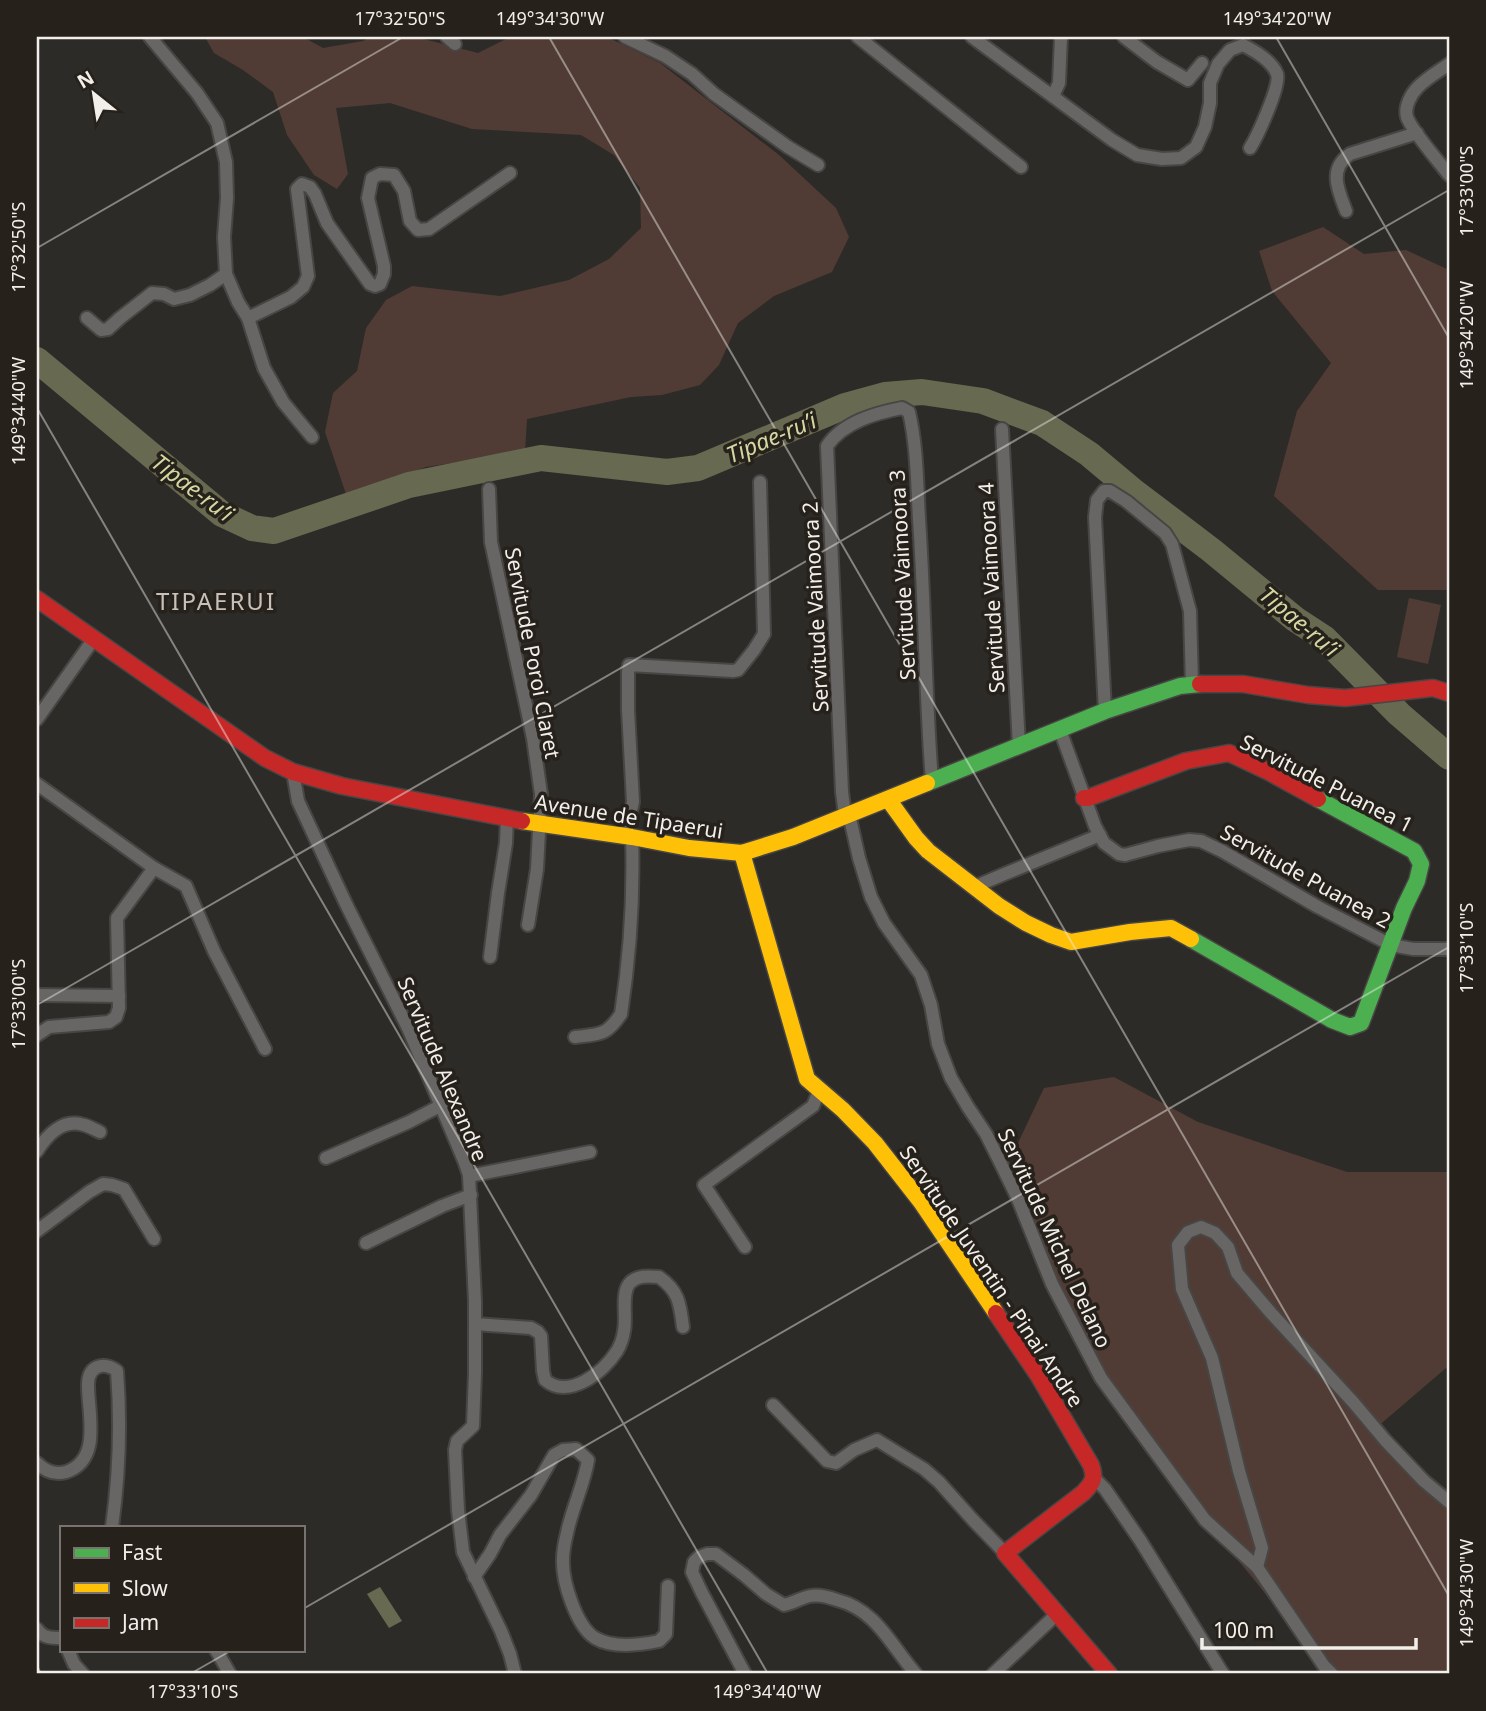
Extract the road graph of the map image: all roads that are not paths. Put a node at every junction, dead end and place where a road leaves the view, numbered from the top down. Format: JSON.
{"nodes":[{"id":1,"x":150,"y":37,"type":"edge"},
{"id":2,"x":625,"y":37,"type":"edge"},
{"id":3,"x":858,"y":37,"type":"edge"},
{"id":4,"x":972,"y":37,"type":"edge"},
{"id":5,"x":1061,"y":37,"type":"edge"},
{"id":6,"x":1124,"y":37,"type":"edge"},
{"id":7,"x":1202,"y":63,"type":"dead end"},
{"id":8,"x":1449,"y":64,"type":"edge"},
{"id":9,"x":1053,"y":96,"type":"junction"},
{"id":10,"x":1417,"y":133,"type":"junction"},
{"id":11,"x":1250,"y":148,"type":"dead end"},
{"id":12,"x":818,"y":165,"type":"dead end"},
{"id":13,"x":1021,"y":167,"type":"dead end"},
{"id":14,"x":510,"y":173,"type":"dead end"},
{"id":15,"x":1449,"y":175,"type":"edge"},
{"id":16,"x":1346,"y":211,"type":"dead end"},
{"id":17,"x":226,"y":274,"type":"junction"},
{"id":18,"x":87,"y":318,"type":"dead end"},
{"id":19,"x":248,"y":318,"type":"junction"},
{"id":20,"x":867,"y":418,"type":"joint"},
{"id":21,"x":1002,"y":429,"type":"dead end"},
{"id":22,"x":312,"y":437,"type":"dead end"},
{"id":23,"x":760,"y":482,"type":"dead end"},
{"id":24,"x":489,"y":489,"type":"dead end"},
{"id":25,"x":37,"y":599,"type":"edge"},
{"id":26,"x":93,"y":640,"type":"junction"},
{"id":27,"x":1192,"y":685,"type":"junction"},
{"id":28,"x":1441,"y":690,"type":"edge"},
{"id":29,"x":1105,"y":711,"type":"junction"},
{"id":30,"x":37,"y":719,"type":"edge"},
{"id":31,"x":1060,"y":730,"type":"junction"},
{"id":32,"x":1019,"y":746,"type":"junction"},
{"id":33,"x":293,"y":772,"type":"junction"},
{"id":34,"x":932,"y":781,"type":"junction"},
{"id":35,"x":37,"y":784,"type":"edge"},
{"id":36,"x":1084,"y":798,"type":"junction"},
{"id":37,"x":888,"y":799,"type":"junction"},
{"id":38,"x":847,"y":815,"type":"junction"},
{"id":39,"x":507,"y":817,"type":"junction"},
{"id":40,"x":538,"y":824,"type":"junction"},
{"id":41,"x":1100,"y":835,"type":"junction"},
{"id":42,"x":629,"y":837,"type":"junction"},
{"id":43,"x":741,"y":853,"type":"junction"},
{"id":44,"x":154,"y":867,"type":"junction"},
{"id":45,"x":976,"y":888,"type":"junction"},
{"id":46,"x":528,"y":925,"type":"dead end"},
{"id":47,"x":1391,"y":944,"type":"junction"},
{"id":48,"x":1449,"y":949,"type":"edge"},
{"id":49,"x":490,"y":957,"type":"dead end"},
{"id":50,"x":37,"y":995,"type":"edge"},
{"id":51,"x":119,"y":996,"type":"junction"},
{"id":52,"x":37,"y":1035,"type":"edge"},
{"id":53,"x":575,"y":1037,"type":"dead end"},
{"id":54,"x":265,"y":1049,"type":"dead end"},
{"id":55,"x":819,"y":1091,"type":"junction"},
{"id":56,"x":440,"y":1106,"type":"junction"},
{"id":57,"x":100,"y":1132,"type":"dead end"},
{"id":58,"x":37,"y":1151,"type":"edge"},
{"id":59,"x":590,"y":1152,"type":"dead end"},
{"id":60,"x":326,"y":1158,"type":"dead end"},
{"id":61,"x":469,"y":1176,"type":"junction"},
{"id":62,"x":471,"y":1195,"type":"junction"},
{"id":63,"x":37,"y":1231,"type":"edge"},
{"id":64,"x":155,"y":1239,"type":"dead end"},
{"id":65,"x":366,"y":1243,"type":"dead end"},
{"id":66,"x":745,"y":1247,"type":"dead end"},
{"id":67,"x":475,"y":1324,"type":"junction"},
{"id":68,"x":683,"y":1327,"type":"dead end"},
{"id":69,"x":774,"y":1405,"type":"dead end"},
{"id":70,"x":37,"y":1463,"type":"edge"},
{"id":71,"x":1095,"y":1479,"type":"junction"},
{"id":72,"x":1449,"y":1502,"type":"edge"},
{"id":73,"x":112,"y":1526,"type":"edge"},
{"id":74,"x":1005,"y":1553,"type":"junction"},
{"id":75,"x":1257,"y":1567,"type":"junction"},
{"id":76,"x":474,"y":1577,"type":"junction"},
{"id":77,"x":668,"y":1586,"type":"dead end"},
{"id":78,"x":1058,"y":1613,"type":"junction"},
{"id":79,"x":37,"y":1629,"type":"edge"},
{"id":80,"x":60,"y":1638,"type":"edge"},
{"id":81,"x":69,"y":1652,"type":"edge"},
{"id":82,"x":217,"y":1652,"type":"edge"},
{"id":83,"x":83,"y":1674,"type":"edge"},
{"id":84,"x":230,"y":1674,"type":"edge"},
{"id":85,"x":515,"y":1674,"type":"edge"},
{"id":86,"x":745,"y":1674,"type":"edge"},
{"id":87,"x":916,"y":1674,"type":"edge"},
{"id":88,"x":993,"y":1674,"type":"edge"},
{"id":89,"x":1109,"y":1674,"type":"edge"},
{"id":90,"x":1223,"y":1674,"type":"edge"},
{"id":91,"x":1332,"y":1674,"type":"edge"}],
"edges":[{"from":1,"to":17,"type":"street"},
{"from":2,"to":12,"type":"street"},
{"from":3,"to":13,"type":"street"},
{"from":4,"to":9,"type":"street"},
{"from":5,"to":9,"type":"street"},
{"from":6,"to":7,"type":"street"},
{"from":8,"to":10,"type":"street"},
{"from":9,"to":11,"type":"street"},
{"from":10,"to":15,"type":"street"},
{"from":10,"to":16,"type":"street"},
{"from":14,"to":19,"type":"street"},
{"from":17,"to":18,"type":"street"},
{"from":17,"to":19,"type":"street"},
{"from":19,"to":22,"type":"street"},
{"from":20,"to":34,"type":"street","name":"Servitude Vaimoora 3"},
{"from":20,"to":38,"type":"street","name":"Servitude Vaimoora 2"},
{"from":21,"to":32,"type":"street","name":"Servitude Vaimoora 4"},
{"from":23,"to":42,"type":"street"},
{"from":24,"to":40,"type":"street","name":"Servitude Poroi Claret"},
{"from":25,"to":26,"type":"street","name":"Avenue de Tipaerui"},
{"from":26,"to":30,"type":"street"},
{"from":26,"to":33,"type":"street","name":"Avenue de Tipaerui"},
{"from":27,"to":28,"type":"street","name":"Avenue de Tipaerui"},
{"from":27,"to":29,"type":"street","name":"Avenue de Tipaerui"},
{"from":27,"to":29,"type":"street"},
{"from":29,"to":31,"type":"street","name":"Avenue de Tipaerui"},
{"from":31,"to":32,"type":"street","name":"Avenue de Tipaerui"},
{"from":31,"to":36,"type":"street"},
{"from":32,"to":34,"type":"street","name":"Avenue de Tipaerui"},
{"from":33,"to":39,"type":"street","name":"Avenue de Tipaerui"},
{"from":33,"to":56,"type":"street","name":"Servitude Alexandre"},
{"from":34,"to":37,"type":"street","name":"Avenue de Tipaerui"},
{"from":35,"to":44,"type":"street"},
{"from":36,"to":41,"type":"street"},
{"from":36,"to":47,"type":"street","name":"Servitude Puanea 1"},
{"from":37,"to":38,"type":"street","name":"Avenue de Tipaerui"},
{"from":37,"to":45,"type":"street"},
{"from":38,"to":43,"type":"street","name":"Avenue de Tipaerui"},
{"from":38,"to":75,"type":"street","name":"Servitude Michel Delano"},
{"from":39,"to":40,"type":"street","name":"Avenue de Tipaerui"},
{"from":39,"to":49,"type":"street"},
{"from":40,"to":42,"type":"street","name":"Avenue de Tipaerui"},
{"from":40,"to":46,"type":"street","name":"Servitude Poroi Claret"},
{"from":41,"to":45,"type":"street"},
{"from":41,"to":47,"type":"street","name":"Servitude Puanea 2"},
{"from":42,"to":43,"type":"street","name":"Avenue de Tipaerui"},
{"from":42,"to":53,"type":"street"},
{"from":43,"to":55,"type":"street","name":"Servitude Juventin - Pinai Andre"},
{"from":44,"to":51,"type":"street"},
{"from":44,"to":54,"type":"street"},
{"from":45,"to":47,"type":"street"},
{"from":47,"to":48,"type":"street","name":"Servitude Puanea 2"},
{"from":50,"to":51,"type":"street"},
{"from":51,"to":52,"type":"street"},
{"from":55,"to":66,"type":"street"},
{"from":55,"to":71,"type":"street","name":"Servitude Juventin - Pinai Andre"},
{"from":56,"to":60,"type":"street"},
{"from":56,"to":61,"type":"street","name":"Servitude Alexandre"},
{"from":57,"to":58,"type":"street"},
{"from":59,"to":61,"type":"street"},
{"from":61,"to":62,"type":"street","name":"Servitude Alexandre"},
{"from":62,"to":65,"type":"street"},
{"from":62,"to":67,"type":"street","name":"Servitude Alexandre"},
{"from":63,"to":64,"type":"street"},
{"from":67,"to":68,"type":"street"},
{"from":67,"to":76,"type":"street","name":"Servitude Alexandre"},
{"from":69,"to":74,"type":"street"},
{"from":70,"to":73,"type":"street"},
{"from":71,"to":74,"type":"street"},
{"from":71,"to":90,"type":"street"},
{"from":72,"to":75,"type":"street"},
{"from":74,"to":78,"type":"street"},
{"from":75,"to":91,"type":"street","name":"Servitude Michel Delano"},
{"from":76,"to":77,"type":"street"},
{"from":76,"to":85,"type":"street","name":"Servitude Alexandre"},
{"from":78,"to":88,"type":"street"},
{"from":78,"to":89,"type":"street"},
{"from":79,"to":80,"type":"street"},
{"from":81,"to":83,"type":"street"},
{"from":82,"to":84,"type":"street"},
{"from":86,"to":87,"type":"street"}]}
